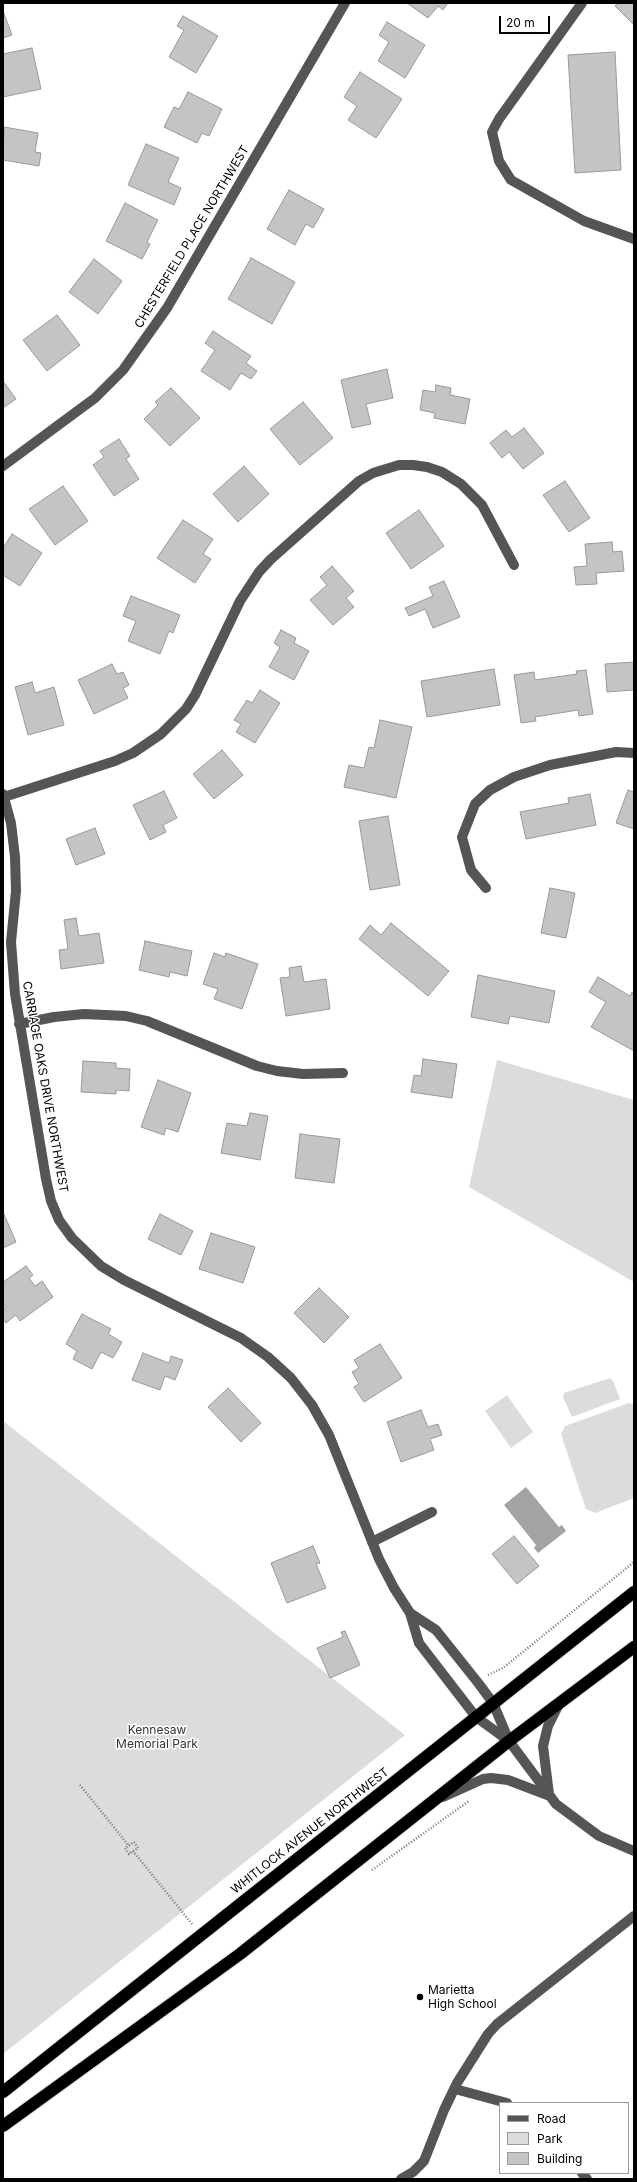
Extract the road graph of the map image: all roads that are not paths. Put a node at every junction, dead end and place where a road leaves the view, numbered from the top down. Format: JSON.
{"nodes":[{"id":1,"x":345,"y":3,"type":"edge"},
{"id":2,"x":582,"y":3,"type":"edge"},
{"id":3,"x":634,"y":239,"type":"edge"},
{"id":4,"x":3,"y":466,"type":"edge"},
{"id":5,"x":514,"y":566,"type":"dead end"},
{"id":6,"x":634,"y":753,"type":"edge"},
{"id":7,"x":4,"y":795,"type":"edge"},
{"id":8,"x":486,"y":888,"type":"dead end"},
{"id":9,"x":20,"y":1024,"type":"junction"},
{"id":10,"x":343,"y":1073,"type":"dead end"},
{"id":11,"x":432,"y":1512,"type":"dead end"},
{"id":12,"x":372,"y":1542,"type":"junction"},
{"id":13,"x":634,"y":1592,"type":"edge"},
{"id":14,"x":410,"y":1613,"type":"junction"},
{"id":15,"x":634,"y":1647,"type":"edge"},
{"id":16,"x":560,"y":1702,"type":"junction"},
{"id":17,"x":493,"y":1703,"type":"junction"},
{"id":18,"x":476,"y":1717,"type":"junction"},
{"id":19,"x":509,"y":1741,"type":"junction"},
{"id":20,"x":550,"y":1796,"type":"junction"},
{"id":21,"x":432,"y":1803,"type":"junction"},
{"id":22,"x":634,"y":1851,"type":"edge"},
{"id":23,"x":634,"y":1916,"type":"edge"},
{"id":24,"x":455,"y":2089,"type":"junction"},
{"id":25,"x":3,"y":2092,"type":"edge"},
{"id":26,"x":503,"y":2102,"type":"edge"},
{"id":27,"x":3,"y":2126,"type":"edge"},
{"id":28,"x":402,"y":2179,"type":"edge"}],
"edges":[{"from":1,"to":4,"type":"street","name":"CHESTERFIELD PLACE NORTHWEST"},
{"from":2,"to":3,"type":"street"},
{"from":5,"to":7,"type":"street"},
{"from":6,"to":8,"type":"street"},
{"from":7,"to":9,"type":"street","name":"CARRIAGE OAKS DRIVE NORTHWEST"},
{"from":9,"to":10,"type":"street"},
{"from":9,"to":12,"type":"street","name":"CARRIAGE OAKS DRIVE NORTHWEST"},
{"from":11,"to":12,"type":"street"},
{"from":12,"to":14,"type":"street","name":"CARRIAGE OAKS DRIVE NORTHWEST"},
{"from":13,"to":17,"type":"highway","name":"WHITLOCK AVENUE NORTHWEST"},
{"from":14,"to":17,"type":"street"},
{"from":14,"to":18,"type":"street"},
{"from":15,"to":16,"type":"highway"},
{"from":16,"to":19,"type":"highway"},
{"from":16,"to":20,"type":"street"},
{"from":17,"to":18,"type":"highway","name":"WHITLOCK AVENUE NORTHWEST"},
{"from":17,"to":19,"type":"street"},
{"from":18,"to":19,"type":"street"},
{"from":18,"to":25,"type":"highway","name":"WHITLOCK AVENUE NORTHWEST"},
{"from":19,"to":20,"type":"street"},
{"from":19,"to":21,"type":"highway"},
{"from":20,"to":21,"type":"street"},
{"from":20,"to":22,"type":"street"},
{"from":21,"to":27,"type":"highway"},
{"from":23,"to":24,"type":"street"},
{"from":24,"to":26,"type":"street"},
{"from":24,"to":28,"type":"street"}]}
